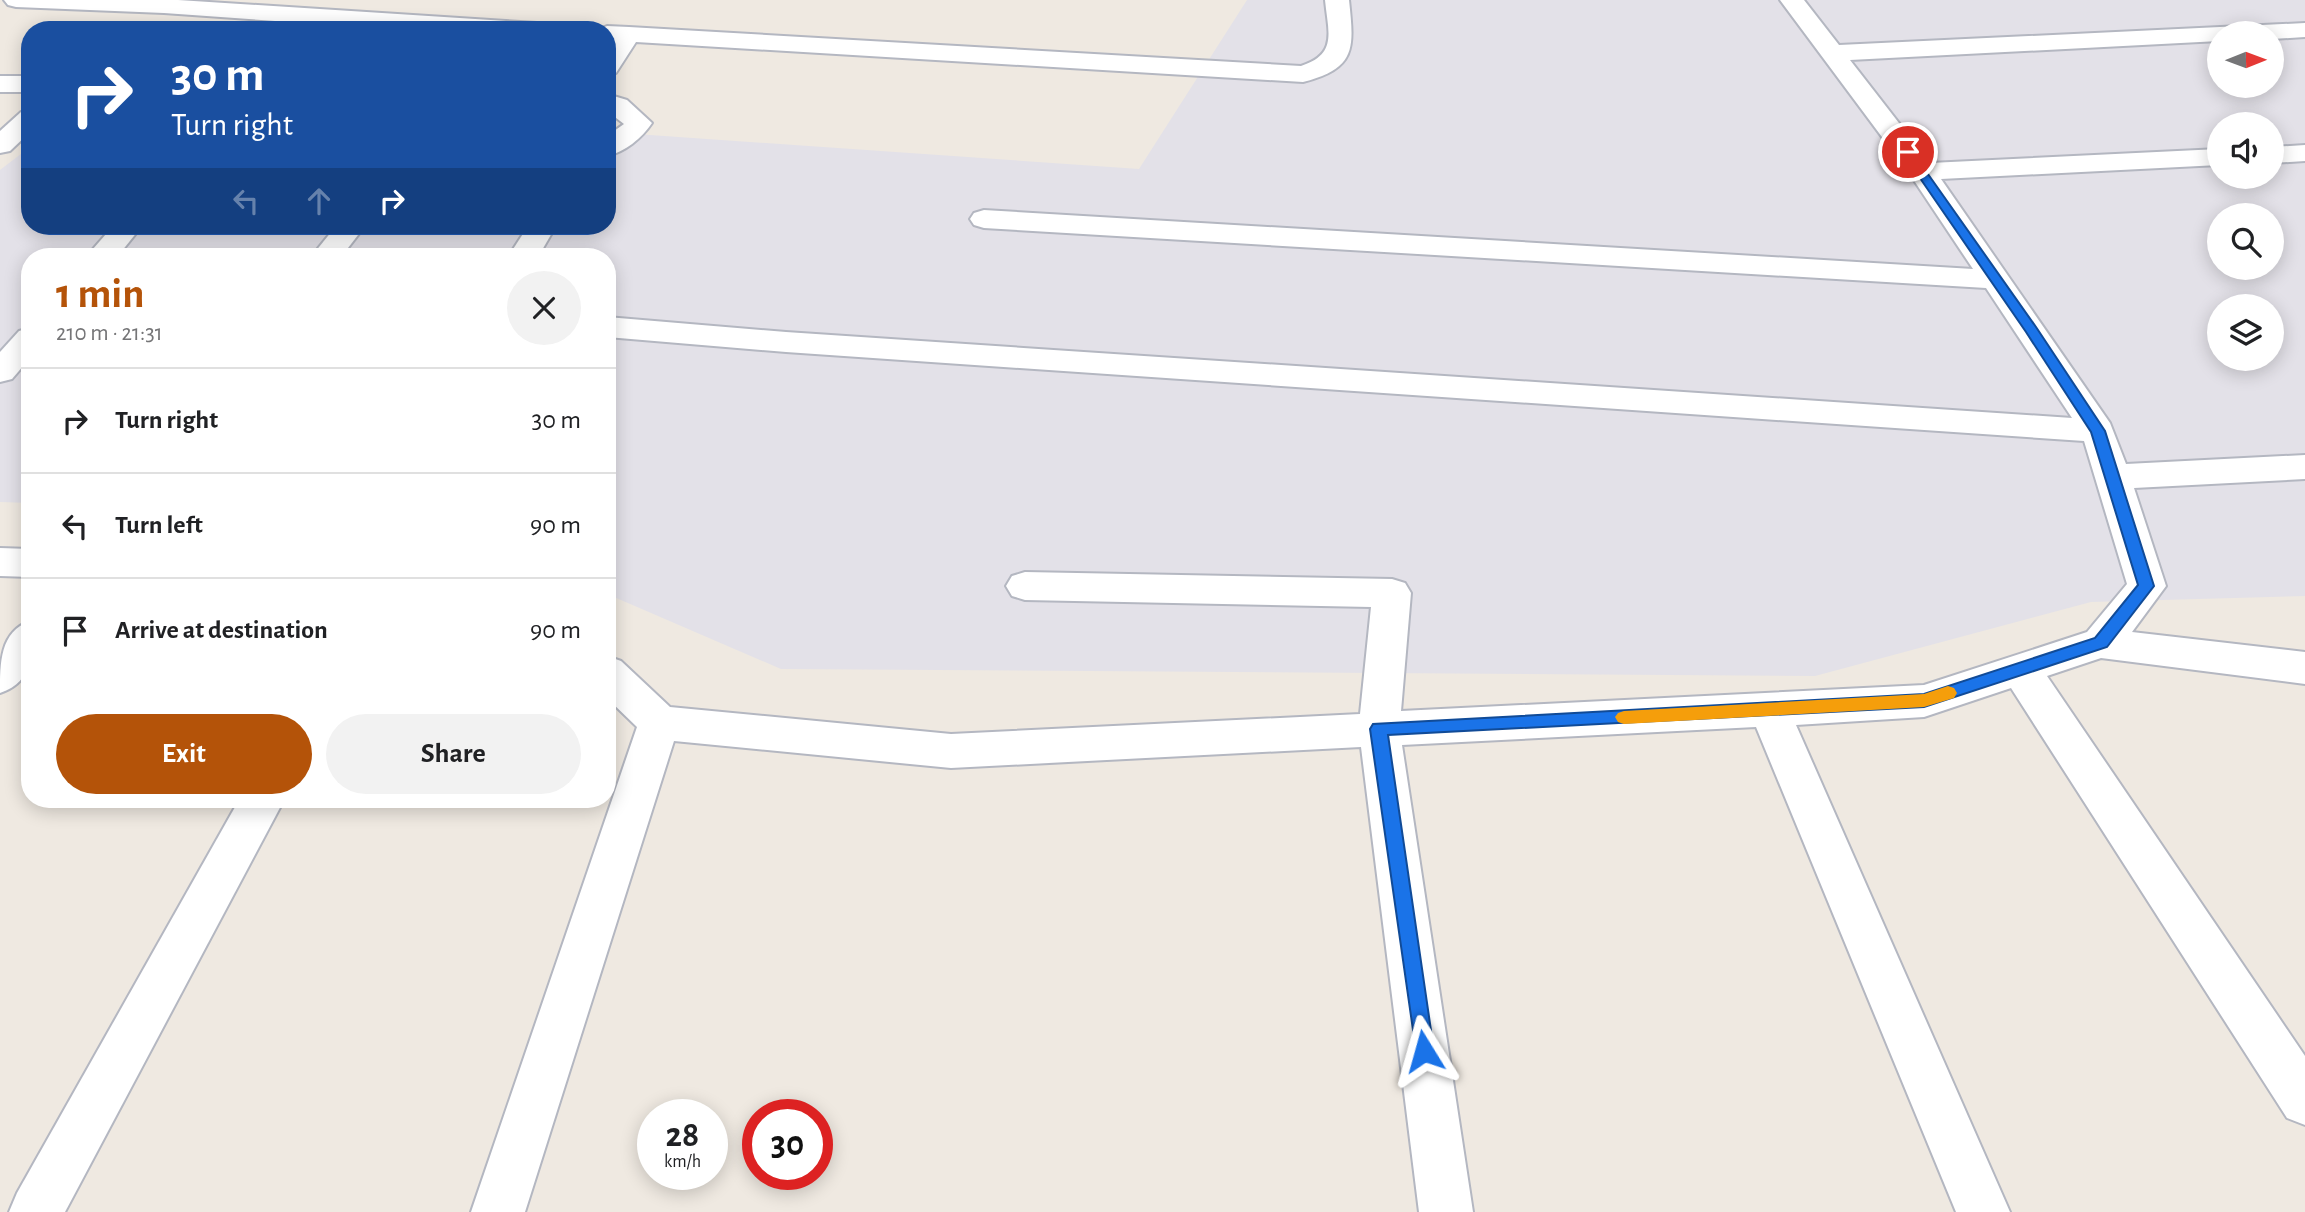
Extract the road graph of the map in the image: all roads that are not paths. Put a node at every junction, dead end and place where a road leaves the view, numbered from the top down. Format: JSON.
{"nodes":[{"id":1,"x":16,"y":0,"type":"edge"},
{"id":2,"x":340,"y":0,"type":"edge"},
{"id":3,"x":1337,"y":0,"type":"edge"},
{"id":4,"x":1793,"y":0,"type":"edge"},
{"id":5,"x":168,"y":3,"type":"edge"},
{"id":6,"x":146,"y":21,"type":"edge"},
{"id":7,"x":292,"y":21,"type":"edge"},
{"id":8,"x":316,"y":21,"type":"edge"},
{"id":9,"x":2305,"y":30,"type":"edge"},
{"id":10,"x":2284,"y":31,"type":"edge"},
{"id":11,"x":618,"y":34,"type":"edge"},
{"id":12,"x":2207,"y":35,"type":"edge"},
{"id":13,"x":1834,"y":53,"type":"junction"},
{"id":14,"x":0,"y":84,"type":"edge"},
{"id":15,"x":21,"y":84,"type":"edge"},
{"id":16,"x":616,"y":105,"type":"edge"},
{"id":17,"x":21,"y":126,"type":"edge"},
{"id":18,"x":616,"y":142,"type":"edge"},
{"id":19,"x":0,"y":145,"type":"edge"},
{"id":20,"x":2305,"y":153,"type":"edge"},
{"id":21,"x":2284,"y":154,"type":"edge"},
{"id":22,"x":2207,"y":158,"type":"edge"},
{"id":23,"x":1922,"y":172,"type":"junction"},
{"id":24,"x":984,"y":219,"type":"dead end"},
{"id":25,"x":1997,"y":280,"type":"junction"},
{"id":26,"x":616,"y":328,"type":"edge"},
{"id":27,"x":21,"y":348,"type":"edge"},
{"id":28,"x":0,"y":372,"type":"edge"},
{"id":29,"x":2098,"y":431,"type":"junction"},
{"id":30,"x":2305,"y":467,"type":"edge"},
{"id":31,"x":2114,"y":477,"type":"junction"},
{"id":32,"x":0,"y":562,"type":"edge"},
{"id":33,"x":21,"y":563,"type":"edge"},
{"id":34,"x":1025,"y":586,"type":"dead end"},
{"id":35,"x":2101,"y":643,"type":"junction"},
{"id":36,"x":21,"y":648,"type":"edge"},
{"id":37,"x":2021,"y":669,"type":"junction"},
{"id":38,"x":2303,"y":670,"type":"edge"},
{"id":39,"x":0,"y":677,"type":"edge"},
{"id":40,"x":616,"y":681,"type":"edge"},
{"id":41,"x":1769,"y":710,"type":"junction"},
{"id":42,"x":659,"y":723,"type":"junction"},
{"id":43,"x":1379,"y":729,"type":"junction"},
{"id":44,"x":258,"y":808,"type":"edge"},
{"id":45,"x":2305,"y":1100,"type":"edge"},
{"id":46,"x":36,"y":1212,"type":"edge"},
{"id":47,"x":498,"y":1212,"type":"edge"},
{"id":48,"x":1447,"y":1212,"type":"edge"},
{"id":49,"x":1983,"y":1212,"type":"edge"}],
"edges":[{"from":1,"to":5,"type":"street"},
{"from":2,"to":8,"type":"street"},
{"from":3,"to":11,"type":"street"},
{"from":4,"to":13,"type":"street"},
{"from":5,"to":6,"type":"street"},
{"from":5,"to":7,"type":"street"},
{"from":9,"to":10,"type":"street"},
{"from":12,"to":13,"type":"street"},
{"from":13,"to":23,"type":"street"},
{"from":14,"to":15,"type":"street"},
{"from":16,"to":18,"type":"street"},
{"from":17,"to":19,"type":"street"},
{"from":20,"to":21,"type":"street"},
{"from":22,"to":23,"type":"street"},
{"from":23,"to":25,"type":"street"},
{"from":24,"to":25,"type":"street"},
{"from":25,"to":29,"type":"street"},
{"from":26,"to":29,"type":"street"},
{"from":27,"to":28,"type":"street"},
{"from":29,"to":31,"type":"street"},
{"from":30,"to":31,"type":"street"},
{"from":31,"to":35,"type":"street"},
{"from":32,"to":33,"type":"street"},
{"from":34,"to":43,"type":"street"},
{"from":35,"to":37,"type":"street"},
{"from":35,"to":38,"type":"street"},
{"from":36,"to":39,"type":"street"},
{"from":37,"to":41,"type":"street"},
{"from":37,"to":45,"type":"street"},
{"from":40,"to":42,"type":"street"},
{"from":41,"to":43,"type":"street"},
{"from":41,"to":49,"type":"street"},
{"from":42,"to":43,"type":"street"},
{"from":42,"to":47,"type":"street"},
{"from":43,"to":48,"type":"street"},
{"from":44,"to":46,"type":"street"}]}
